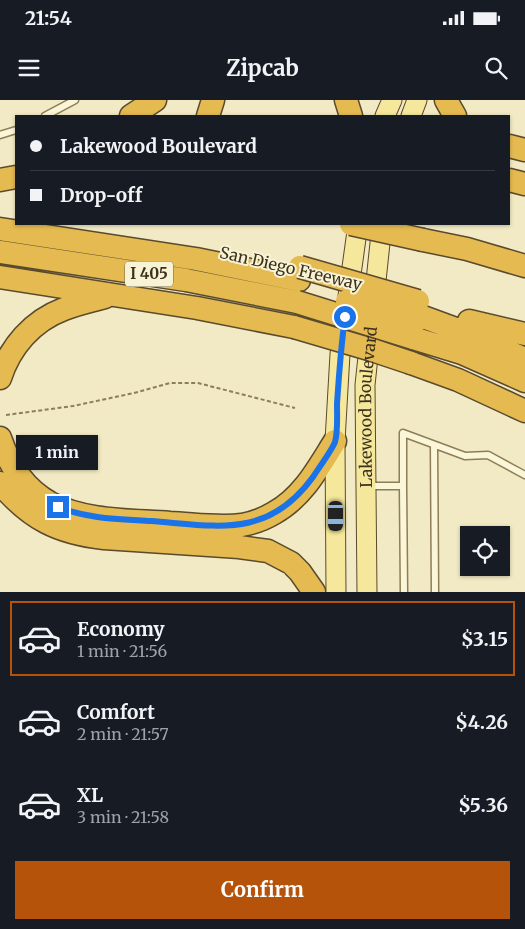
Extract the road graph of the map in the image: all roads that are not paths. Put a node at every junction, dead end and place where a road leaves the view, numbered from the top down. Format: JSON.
{"nodes":[{"id":1,"x":75,"y":100,"type":"edge"},
{"id":2,"x":155,"y":100,"type":"edge"},
{"id":3,"x":213,"y":100,"type":"edge"},
{"id":4,"x":346,"y":100,"type":"edge"},
{"id":5,"x":392,"y":100,"type":"edge"},
{"id":6,"x":417,"y":100,"type":"edge"},
{"id":7,"x":446,"y":100,"type":"edge"},
{"id":8,"x":47,"y":115,"type":"edge"},
{"id":9,"x":132,"y":115,"type":"edge"},
{"id":10,"x":208,"y":115,"type":"edge"},
{"id":11,"x":351,"y":115,"type":"edge"},
{"id":12,"x":385,"y":115,"type":"edge"},
{"id":13,"x":411,"y":115,"type":"edge"},
{"id":14,"x":454,"y":115,"type":"edge"},
{"id":15,"x":15,"y":130,"type":"edge"},
{"id":16,"x":0,"y":135,"type":"edge"},
{"id":17,"x":510,"y":146,"type":"edge"},
{"id":18,"x":525,"y":150,"type":"edge"},
{"id":19,"x":15,"y":177,"type":"edge"},
{"id":20,"x":0,"y":180,"type":"edge"},
{"id":21,"x":510,"y":180,"type":"edge"},
{"id":22,"x":525,"y":184,"type":"edge"},
{"id":23,"x":0,"y":216,"type":"edge"},
{"id":24,"x":15,"y":219,"type":"edge"},
{"id":25,"x":55,"y":225,"type":"edge"},
{"id":26,"x":356,"y":225,"type":"edge"},
{"id":27,"x":358,"y":225,"type":"edge"},
{"id":28,"x":382,"y":225,"type":"edge"},
{"id":29,"x":0,"y":229,"type":"edge"},
{"id":30,"x":0,"y":237,"type":"edge"},
{"id":31,"x":0,"y":252,"type":"edge"},
{"id":32,"x":525,"y":266,"type":"edge"},
{"id":33,"x":0,"y":277,"type":"edge"},
{"id":34,"x":299,"y":284,"type":"junction"},
{"id":35,"x":113,"y":295,"type":"junction"},
{"id":36,"x":415,"y":319,"type":"junction"},
{"id":37,"x":469,"y":321,"type":"junction"},
{"id":38,"x":525,"y":334,"type":"edge"},
{"id":39,"x":525,"y":344,"type":"edge"},
{"id":40,"x":525,"y":358,"type":"edge"},
{"id":41,"x":525,"y":367,"type":"edge"},
{"id":42,"x":0,"y":378,"type":"edge"},
{"id":43,"x":525,"y":381,"type":"edge"},
{"id":44,"x":525,"y":411,"type":"edge"},
{"id":45,"x":0,"y":438,"type":"edge"},
{"id":46,"x":335,"y":441,"type":"junction"},
{"id":47,"x":434,"y":445,"type":"junction"},
{"id":48,"x":525,"y":475,"type":"edge"},
{"id":49,"x":0,"y":483,"type":"edge"},
{"id":50,"x":366,"y":486,"type":"junction"},
{"id":51,"x":403,"y":486,"type":"junction"},
{"id":52,"x":314,"y":592,"type":"edge"},
{"id":53,"x":336,"y":592,"type":"edge"},
{"id":54,"x":367,"y":592,"type":"edge"},
{"id":55,"x":404,"y":592,"type":"edge"},
{"id":56,"x":435,"y":592,"type":"edge"}],
"edges":[{"from":1,"to":8,"type":"lane"},
{"from":2,"to":9,"type":"highway"},
{"from":3,"to":10,"type":"highway"},
{"from":4,"to":11,"type":"highway"},
{"from":5,"to":12,"type":"main road"},
{"from":6,"to":13,"type":"main road"},
{"from":7,"to":14,"type":"highway"},
{"from":15,"to":16,"type":"lane"},
{"from":17,"to":18,"type":"highway"},
{"from":19,"to":20,"type":"highway"},
{"from":21,"to":22,"type":"highway"},
{"from":23,"to":24,"type":"highway"},
{"from":25,"to":34,"type":"highway","name":"San Diego Freeway","number":"I 405"},
{"from":26,"to":32,"type":"highway","bridge":true},
{"from":27,"to":46,"type":"main road","name":"Lakewood Boulevard"},
{"from":28,"to":50,"type":"main road","name":"Lakewood Boulevard"},
{"from":29,"to":34,"type":"highway"},
{"from":30,"to":34,"type":"highway"},
{"from":31,"to":34,"type":"highway","name":"San Diego Freeway","number":"I 405"},
{"from":33,"to":35,"type":"highway"},
{"from":34,"to":36,"type":"highway","name":"San Diego Freeway","number":"I 405","bridge":true},
{"from":34,"to":36,"type":"highway","name":"San Diego Freeway","number":"I 405","bridge":true},
{"from":35,"to":42,"type":"highway"},
{"from":35,"to":44,"type":"highway","bridge":true},
{"from":36,"to":37,"type":"highway","name":"San Diego Freeway","number":"I 405"},
{"from":36,"to":40,"type":"highway"},
{"from":36,"to":41,"type":"highway"},
{"from":36,"to":43,"type":"highway","name":"San Diego Freeway","number":"I 405"},
{"from":37,"to":38,"type":"highway"},
{"from":37,"to":39,"type":"highway","name":"San Diego Freeway","number":"I 405"},
{"from":45,"to":46,"type":"highway"},
{"from":46,"to":53,"type":"main road","name":"Lakewood Boulevard"},
{"from":47,"to":48,"type":"lane"},
{"from":47,"to":51,"type":"lane"},
{"from":47,"to":56,"type":"lane"},
{"from":49,"to":52,"type":"highway"},
{"from":50,"to":51,"type":"lane"},
{"from":50,"to":54,"type":"main road","name":"Lakewood Boulevard"},
{"from":51,"to":55,"type":"lane"}]}
